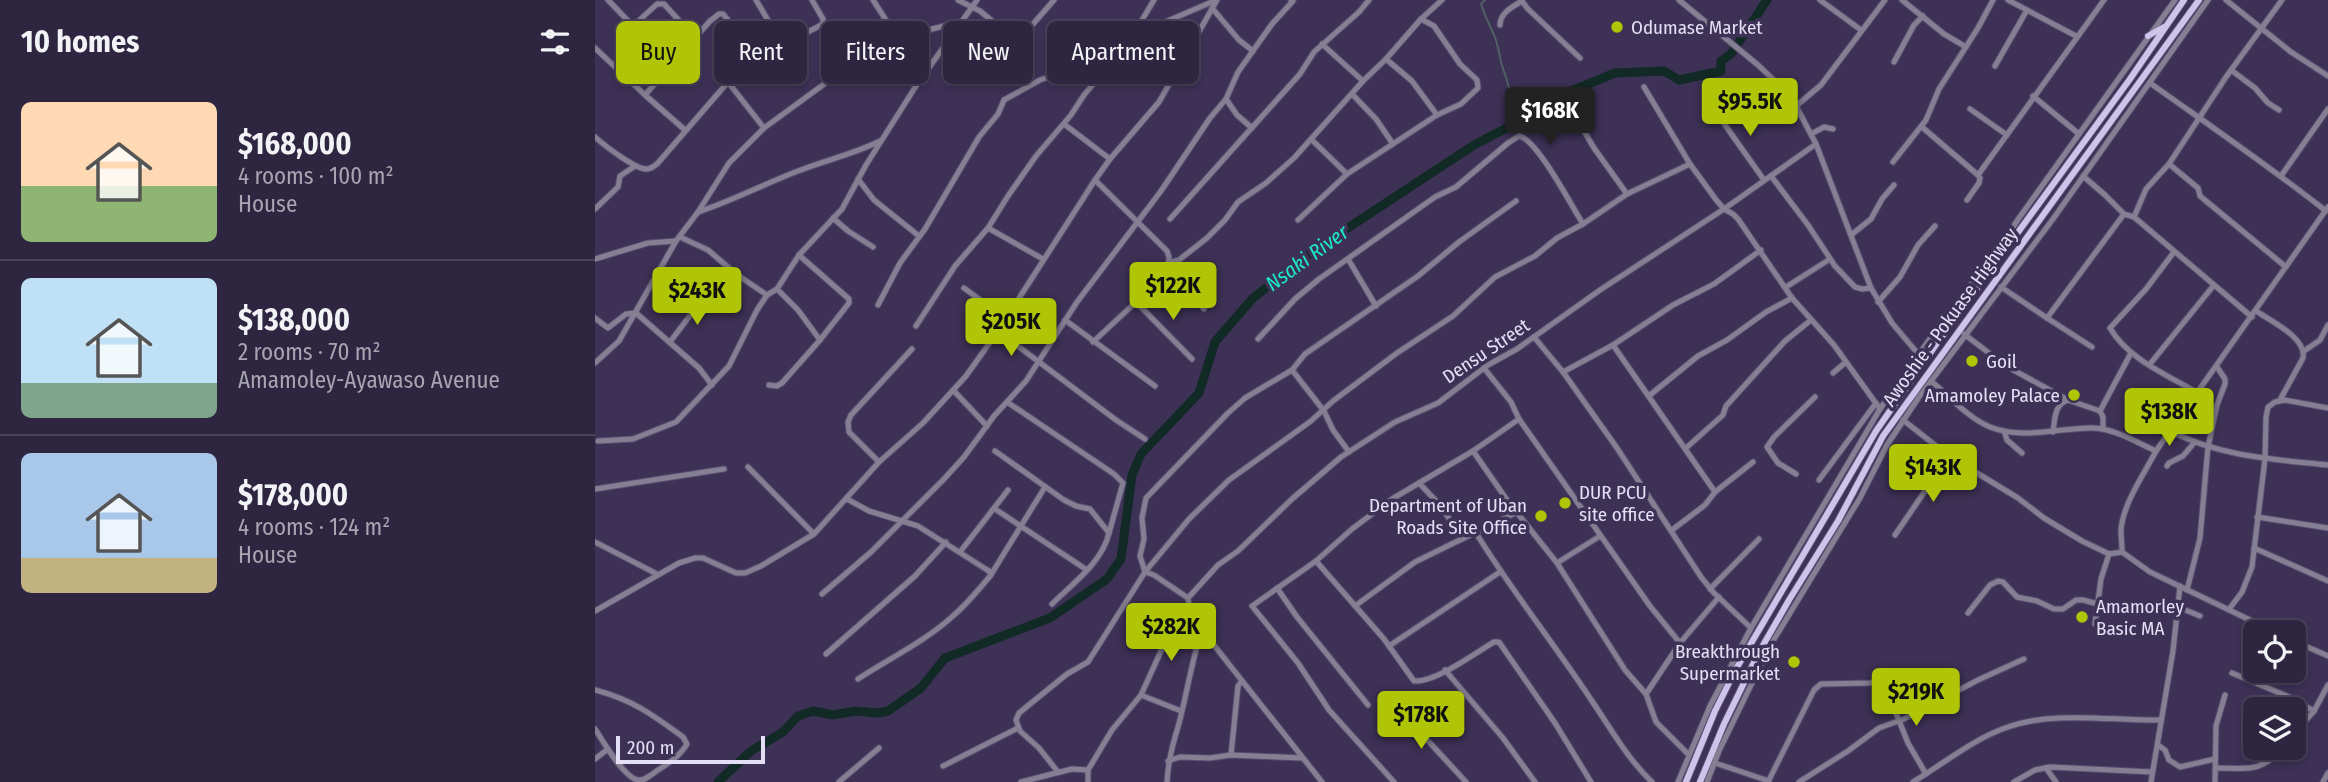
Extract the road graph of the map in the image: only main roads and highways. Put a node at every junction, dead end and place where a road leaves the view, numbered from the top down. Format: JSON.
{"nodes":[{"id":1,"x":2183,"y":0,"type":"edge"},
{"id":2,"x":2199,"y":0,"type":"edge"},
{"id":3,"x":2166,"y":26,"type":"junction"},
{"id":4,"x":2148,"y":36,"type":"road end"},
{"id":5,"x":1998,"y":285,"type":"junction"},
{"id":6,"x":1993,"y":297,"type":"road end"},
{"id":7,"x":1814,"y":538,"type":"junction"},
{"id":8,"x":1824,"y":543,"type":"junction"},
{"id":9,"x":1686,"y":782,"type":"edge"},
{"id":10,"x":1700,"y":782,"type":"edge"}],
"edges":[{"from":1,"to":3,"type":"main road","name":"Awoshie - Pokuase Highway"},
{"from":2,"to":5,"type":"main road","name":"Awoshie - Pokuase Highway"},
{"from":3,"to":4,"type":"main road"},
{"from":3,"to":7,"type":"main road","name":"Awoshie - Pokuase Highway"},
{"from":5,"to":6,"type":"main road"},
{"from":5,"to":8,"type":"main road","name":"Awoshie - Pokuase Highway"},
{"from":7,"to":8,"type":"main road"},
{"from":7,"to":9,"type":"main road","name":"Awoshie - Pokuase Highway"},
{"from":8,"to":10,"type":"main road","name":"Awoshie - Pokuase Highway"}]}
